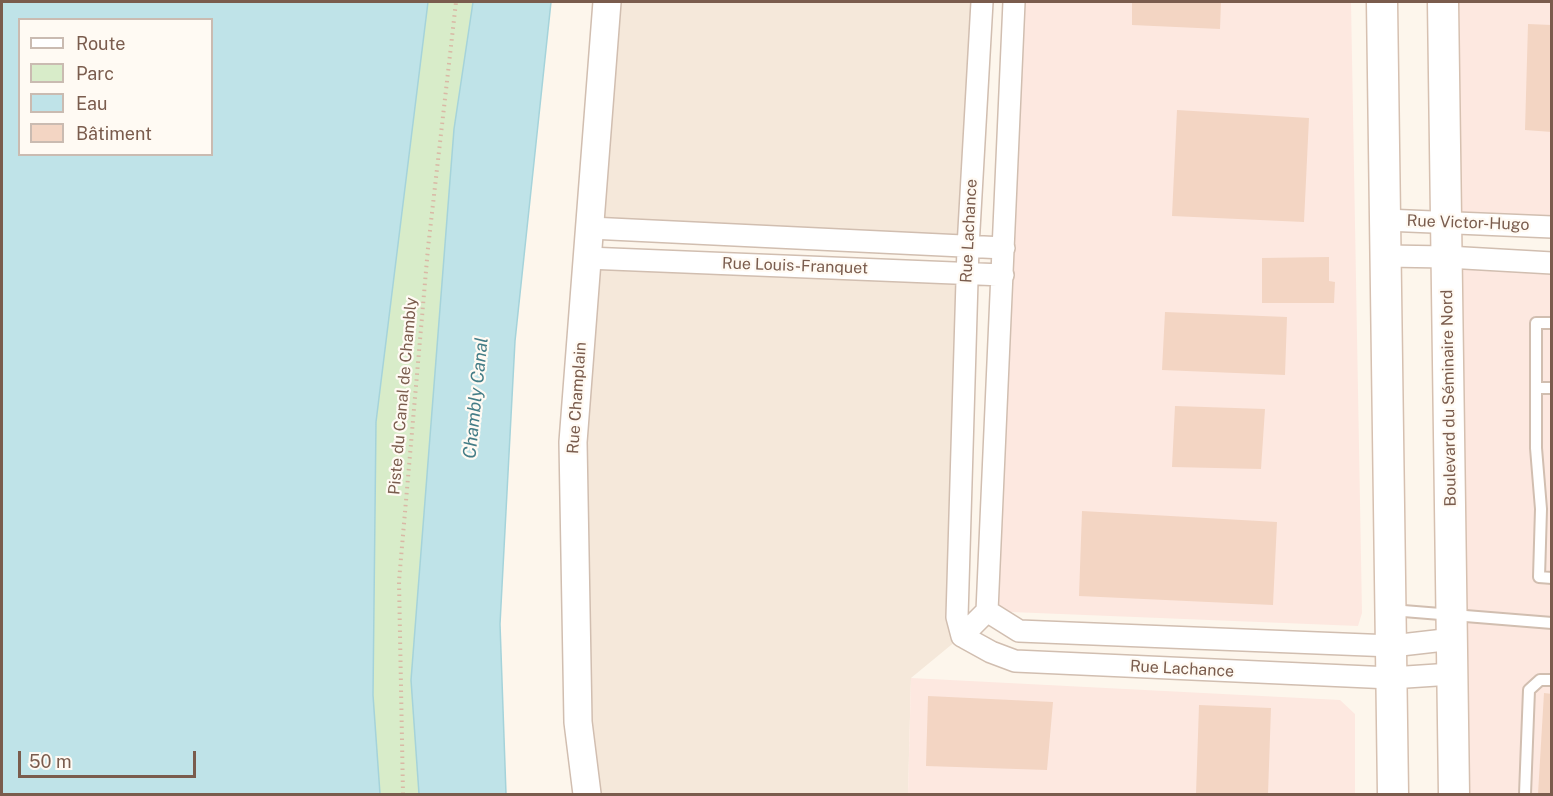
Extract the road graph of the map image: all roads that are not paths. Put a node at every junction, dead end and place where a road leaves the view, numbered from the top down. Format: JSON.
{"nodes":[{"id":1,"x":607,"y":2,"type":"edge"},
{"id":2,"x":982,"y":2,"type":"edge"},
{"id":3,"x":1014,"y":2,"type":"edge"},
{"id":4,"x":1382,"y":2,"type":"edge"},
{"id":5,"x":1443,"y":2,"type":"edge"},
{"id":6,"x":979,"y":53,"type":"junction"},
{"id":7,"x":1012,"y":55,"type":"junction"},
{"id":8,"x":1385,"y":220,"type":"junction"},
{"id":9,"x":1446,"y":221,"type":"junction"},
{"id":10,"x":1551,"y":227,"type":"edge"},
{"id":11,"x":590,"y":228,"type":"junction"},
{"id":12,"x":968,"y":247,"type":"junction"},
{"id":13,"x":1004,"y":248,"type":"junction"},
{"id":14,"x":1386,"y":256,"type":"junction"},
{"id":15,"x":1447,"y":257,"type":"junction"},
{"id":16,"x":587,"y":258,"type":"junction"},
{"id":17,"x":1551,"y":263,"type":"edge"},
{"id":18,"x":967,"y":273,"type":"junction"},
{"id":19,"x":1003,"y":275,"type":"junction"},
{"id":20,"x":1551,"y":323,"type":"edge"},
{"id":21,"x":1536,"y":388,"type":"junction"},
{"id":22,"x":1551,"y":388,"type":"edge"},
{"id":23,"x":963,"y":409,"type":"junction"},
{"id":24,"x":996,"y":411,"type":"junction"},
{"id":25,"x":1551,"y":578,"type":"edge"},
{"id":26,"x":1391,"y":610,"type":"junction"},
{"id":27,"x":987,"y":611,"type":"junction"},
{"id":28,"x":1551,"y":623,"type":"edge"},
{"id":29,"x":1453,"y":628,"type":"junction"},
{"id":30,"x":1019,"y":631,"type":"junction"},
{"id":31,"x":962,"y":636,"type":"junction"},
{"id":32,"x":1313,"y":643,"type":"junction"},
{"id":33,"x":1392,"y":646,"type":"junction"},
{"id":34,"x":1015,"y":661,"type":"junction"},
{"id":35,"x":1452,"y":674,"type":"junction"},
{"id":36,"x":1313,"y":675,"type":"junction"},
{"id":37,"x":1391,"y":678,"type":"junction"},
{"id":38,"x":1551,"y":680,"type":"edge"},
{"id":39,"x":587,"y":795,"type":"edge"},
{"id":40,"x":1393,"y":795,"type":"edge"},
{"id":41,"x":1454,"y":795,"type":"edge"},
{"id":42,"x":1525,"y":795,"type":"edge"}],
"edges":[{"from":1,"to":11,"type":"street","name":"Rue Champlain"},
{"from":2,"to":6,"type":"street","name":"Rue Lachance"},
{"from":3,"to":7,"type":"street"},
{"from":4,"to":8,"type":"main road"},
{"from":5,"to":9,"type":"main road","name":"Boulevard du Séminaire Nord"},
{"from":6,"to":7,"type":"street"},
{"from":6,"to":12,"type":"street","name":"Rue Lachance"},
{"from":7,"to":13,"type":"street"},
{"from":8,"to":9,"type":"street","name":"Rue Victor-Hugo"},
{"from":8,"to":14,"type":"main road"},
{"from":9,"to":10,"type":"street","name":"Rue Victor-Hugo"},
{"from":9,"to":15,"type":"main road","name":"Boulevard du Séminaire Nord"},
{"from":11,"to":12,"type":"street","name":"Rue Louis-Franquet"},
{"from":11,"to":16,"type":"street","name":"Rue Champlain"},
{"from":12,"to":13,"type":"street","name":"Rue Louis-Franquet"},
{"from":12,"to":18,"type":"street","name":"Rue Lachance"},
{"from":13,"to":19,"type":"street"},
{"from":14,"to":15,"type":"street"},
{"from":14,"to":26,"type":"main road"},
{"from":15,"to":17,"type":"street"},
{"from":15,"to":29,"type":"main road","name":"Boulevard du Séminaire Nord"},
{"from":16,"to":18,"type":"street","name":"Rue Louis-Franquet"},
{"from":16,"to":39,"type":"street","name":"Rue Champlain"},
{"from":18,"to":19,"type":"street","name":"Rue Louis-Franquet"},
{"from":18,"to":23,"type":"street","name":"Rue Lachance"},
{"from":19,"to":24,"type":"street"},
{"from":20,"to":21,"type":"lane"},
{"from":21,"to":22,"type":"lane"},
{"from":21,"to":25,"type":"lane"},
{"from":23,"to":24,"type":"street"},
{"from":23,"to":31,"type":"street","name":"Rue Lachance"},
{"from":24,"to":27,"type":"street"},
{"from":26,"to":29,"type":"lane"},
{"from":26,"to":33,"type":"main road"},
{"from":27,"to":30,"type":"street","name":"Rue Lachance"},
{"from":27,"to":31,"type":"street"},
{"from":28,"to":29,"type":"lane"},
{"from":29,"to":33,"type":"street","name":"Rue Lachance"},
{"from":29,"to":35,"type":"main road","name":"Boulevard du Séminaire Nord"},
{"from":30,"to":32,"type":"street","name":"Rue Lachance"},
{"from":30,"to":34,"type":"street"},
{"from":31,"to":34,"type":"street","name":"Rue Lachance"},
{"from":32,"to":33,"type":"street","name":"Rue Lachance"},
{"from":32,"to":36,"type":"street"},
{"from":33,"to":37,"type":"main road"},
{"from":34,"to":36,"type":"street","name":"Rue Lachance"},
{"from":35,"to":37,"type":"street","name":"Rue Lachance"},
{"from":35,"to":41,"type":"main road","name":"Boulevard du Séminaire Nord"},
{"from":36,"to":37,"type":"street","name":"Rue Lachance"},
{"from":37,"to":40,"type":"main road"},
{"from":38,"to":42,"type":"lane"}]}
